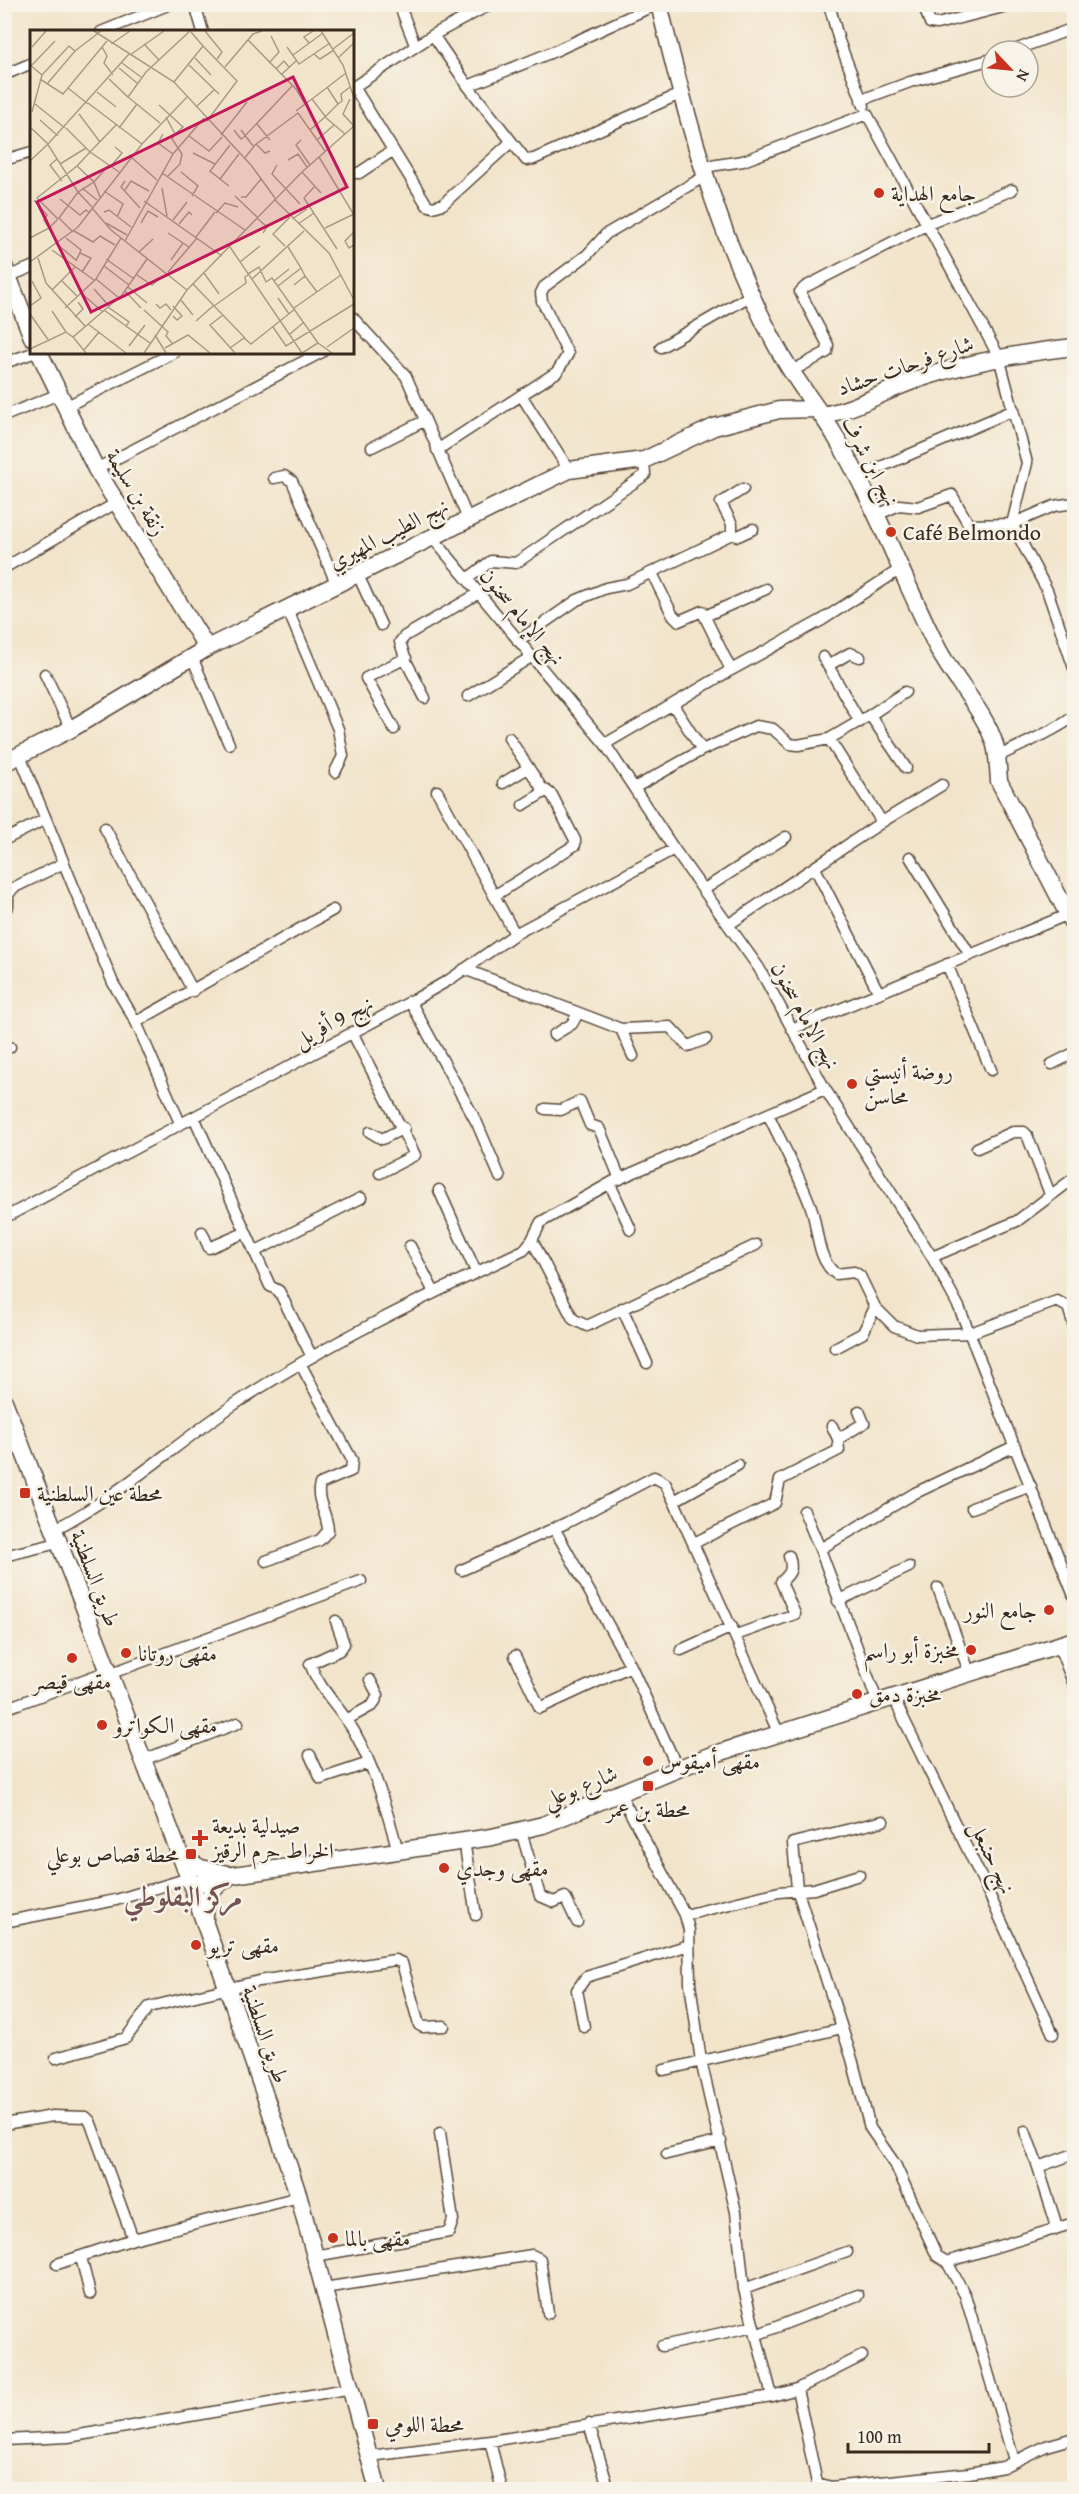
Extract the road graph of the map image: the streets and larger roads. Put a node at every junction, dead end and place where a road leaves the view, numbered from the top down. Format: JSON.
{"nodes":[{"id":1,"x":170,"y":4,"type":"edge"},
{"id":2,"x":195,"y":4,"type":"edge"},
{"id":3,"x":399,"y":4,"type":"edge"},
{"id":4,"x":491,"y":4,"type":"edge"},
{"id":5,"x":658,"y":4,"type":"edge"},
{"id":6,"x":829,"y":4,"type":"edge"},
{"id":7,"x":923,"y":4,"type":"edge"},
{"id":8,"x":1015,"y":4,"type":"edge"},
{"id":9,"x":1074,"y":28,"type":"edge"},
{"id":10,"x":106,"y":30,"type":"edge"},
{"id":11,"x":202,"y":30,"type":"edge"},
{"id":12,"x":433,"y":35,"type":"junction"},
{"id":13,"x":1040,"y":41,"type":"edge"},
{"id":14,"x":415,"y":45,"type":"junction"},
{"id":15,"x":980,"y":62,"type":"edge"},
{"id":16,"x":30,"y":64,"type":"edge"},
{"id":17,"x":4,"y":75,"type":"edge"},
{"id":18,"x":468,"y":86,"type":"junction"},
{"id":19,"x":354,"y":87,"type":"edge"},
{"id":20,"x":354,"y":90,"type":"edge"},
{"id":21,"x":681,"y":94,"type":"junction"},
{"id":22,"x":861,"y":100,"type":"junction"},
{"id":23,"x":867,"y":114,"type":"junction"},
{"id":24,"x":511,"y":142,"type":"junction"},
{"id":25,"x":392,"y":151,"type":"junction"},
{"id":26,"x":30,"y":153,"type":"edge"},
{"id":27,"x":4,"y":160,"type":"edge"},
{"id":28,"x":705,"y":171,"type":"junction"},
{"id":29,"x":354,"y":173,"type":"edge"},
{"id":30,"x":1012,"y":190,"type":"dead end"},
{"id":31,"x":928,"y":224,"type":"junction"},
{"id":32,"x":30,"y":267,"type":"edge"},
{"id":33,"x":6,"y":271,"type":"edge"},
{"id":34,"x":750,"y":296,"type":"junction"},
{"id":35,"x":354,"y":319,"type":"edge"},
{"id":36,"x":364,"y":329,"type":"junction"},
{"id":37,"x":30,"y":332,"type":"edge"},
{"id":38,"x":354,"y":334,"type":"edge"},
{"id":39,"x":1074,"y":347,"type":"edge"},
{"id":40,"x":661,"y":348,"type":"dead end"},
{"id":41,"x":31,"y":354,"type":"edge"},
{"id":42,"x":38,"y":354,"type":"edge"},
{"id":43,"x":170,"y":354,"type":"edge"},
{"id":44,"x":318,"y":354,"type":"edge"},
{"id":45,"x":999,"y":357,"type":"junction"},
{"id":46,"x":4,"y":363,"type":"edge"},
{"id":47,"x":790,"y":372,"type":"junction"},
{"id":48,"x":521,"y":395,"type":"junction"},
{"id":49,"x":62,"y":401,"type":"junction"},
{"id":50,"x":1014,"y":411,"type":"junction"},
{"id":51,"x":818,"y":412,"type":"junction"},
{"id":52,"x":4,"y":416,"type":"edge"},
{"id":53,"x":424,"y":421,"type":"junction"},
{"id":54,"x":372,"y":447,"type":"dead end"},
{"id":55,"x":437,"y":450,"type":"junction"},
{"id":56,"x":644,"y":460,"type":"junction"},
{"id":57,"x":96,"y":469,"type":"junction"},
{"id":58,"x":569,"y":470,"type":"junction"},
{"id":59,"x":857,"y":477,"type":"junction"},
{"id":60,"x":274,"y":478,"type":"dead end"},
{"id":61,"x":743,"y":489,"type":"dead end"},
{"id":62,"x":116,"y":503,"type":"junction"},
{"id":63,"x":1074,"y":503,"type":"edge"},
{"id":64,"x":875,"y":516,"type":"junction"},
{"id":65,"x":468,"y":519,"type":"junction"},
{"id":66,"x":1012,"y":524,"type":"junction"},
{"id":67,"x":753,"y":529,"type":"dead end"},
{"id":68,"x":732,"y":534,"type":"junction"},
{"id":69,"x":432,"y":537,"type":"junction"},
{"id":70,"x":4,"y":568,"type":"edge"},
{"id":71,"x":902,"y":568,"type":"junction"},
{"id":72,"x":652,"y":573,"type":"junction"},
{"id":73,"x":358,"y":575,"type":"junction"},
{"id":74,"x":467,"y":579,"type":"junction"},
{"id":75,"x":337,"y":585,"type":"junction"},
{"id":76,"x":766,"y":589,"type":"dead end"},
{"id":77,"x":479,"y":593,"type":"junction"},
{"id":78,"x":287,"y":608,"type":"junction"},
{"id":79,"x":705,"y":616,"type":"junction"},
{"id":80,"x":381,"y":625,"type":"dead end"},
{"id":81,"x":518,"y":641,"type":"junction"},
{"id":82,"x":207,"y":648,"type":"junction"},
{"id":83,"x":192,"y":657,"type":"junction"},
{"id":84,"x":531,"y":657,"type":"junction"},
{"id":85,"x":860,"y":657,"type":"dead end"},
{"id":86,"x":406,"y":658,"type":"junction"},
{"id":87,"x":1074,"y":668,"type":"edge"},
{"id":88,"x":731,"y":670,"type":"junction"},
{"id":89,"x":45,"y":674,"type":"dead end"},
{"id":90,"x":905,"y":693,"type":"dead end"},
{"id":91,"x":468,"y":696,"type":"dead end"},
{"id":92,"x":425,"y":698,"type":"dead end"},
{"id":93,"x":673,"y":705,"type":"junction"},
{"id":94,"x":870,"y":715,"type":"junction"},
{"id":95,"x":860,"y":722,"type":"junction"},
{"id":96,"x":1073,"y":722,"type":"edge"},
{"id":97,"x":71,"y":729,"type":"junction"},
{"id":98,"x":394,"y":729,"type":"dead end"},
{"id":99,"x":509,"y":738,"type":"dead end"},
{"id":100,"x":830,"y":739,"type":"junction"},
{"id":101,"x":229,"y":744,"type":"dead end"},
{"id":102,"x":605,"y":744,"type":"junction"},
{"id":103,"x":702,"y":750,"type":"junction"},
{"id":104,"x":997,"y":757,"type":"junction"},
{"id":105,"x":12,"y":760,"type":"edge"},
{"id":106,"x":528,"y":768,"type":"junction"},
{"id":107,"x":906,"y":768,"type":"dead end"},
{"id":108,"x":335,"y":772,"type":"dead end"},
{"id":109,"x":503,"y":783,"type":"dead end"},
{"id":110,"x":942,"y":785,"type":"dead end"},
{"id":111,"x":634,"y":788,"type":"junction"},
{"id":112,"x":437,"y":791,"type":"dead end"},
{"id":113,"x":546,"y":791,"type":"junction"},
{"id":114,"x":523,"y":805,"type":"dead end"},
{"id":115,"x":45,"y":819,"type":"junction"},
{"id":116,"x":882,"y":822,"type":"junction"},
{"id":117,"x":105,"y":828,"type":"dead end"},
{"id":118,"x":786,"y":837,"type":"dead end"},
{"id":119,"x":4,"y":840,"type":"edge"},
{"id":120,"x":674,"y":849,"type":"junction"},
{"id":121,"x":910,"y":857,"type":"dead end"},
{"id":122,"x":64,"y":862,"type":"junction"},
{"id":123,"x":815,"y":868,"type":"junction"},
{"id":124,"x":704,"y":890,"type":"junction"},
{"id":125,"x":494,"y":896,"type":"junction"},
{"id":126,"x":8,"y":906,"type":"dead end"},
{"id":127,"x":333,"y":910,"type":"dead end"},
{"id":128,"x":1070,"y":910,"type":"edge"},
{"id":129,"x":728,"y":925,"type":"junction"},
{"id":130,"x":515,"y":934,"type":"junction"},
{"id":131,"x":970,"y":955,"type":"junction"},
{"id":132,"x":947,"y":964,"type":"junction"},
{"id":133,"x":464,"y":969,"type":"junction"},
{"id":134,"x":193,"y":991,"type":"junction"},
{"id":135,"x":879,"y":993,"type":"junction"},
{"id":136,"x":410,"y":1002,"type":"junction"},
{"id":137,"x":578,"y":1013,"type":"junction"},
{"id":138,"x":136,"y":1022,"type":"junction"},
{"id":139,"x":621,"y":1029,"type":"junction"},
{"id":140,"x":792,"y":1029,"type":"junction"},
{"id":141,"x":352,"y":1032,"type":"junction"},
{"id":142,"x":554,"y":1035,"type":"dead end"},
{"id":143,"x":706,"y":1039,"type":"dead end"},
{"id":144,"x":1074,"y":1053,"type":"edge"},
{"id":145,"x":633,"y":1056,"type":"dead end"},
{"id":146,"x":1052,"y":1064,"type":"dead end"},
{"id":147,"x":991,"y":1070,"type":"dead end"},
{"id":148,"x":825,"y":1089,"type":"junction"},
{"id":149,"x":545,"y":1109,"type":"dead end"},
{"id":150,"x":769,"y":1116,"type":"junction"},
{"id":151,"x":194,"y":1117,"type":"junction"},
{"id":152,"x":180,"y":1123,"type":"junction"},
{"id":153,"x":404,"y":1128,"type":"junction"},
{"id":154,"x":370,"y":1132,"type":"dead end"},
{"id":155,"x":976,"y":1148,"type":"dead end"},
{"id":156,"x":380,"y":1173,"type":"dead end"},
{"id":157,"x":500,"y":1177,"type":"dead end"},
{"id":158,"x":1074,"y":1178,"type":"edge"},
{"id":159,"x":615,"y":1182,"type":"junction"},
{"id":160,"x":439,"y":1190,"type":"dead end"},
{"id":161,"x":1050,"y":1194,"type":"junction"},
{"id":162,"x":361,"y":1198,"type":"dead end"},
{"id":163,"x":4,"y":1218,"type":"edge"},
{"id":164,"x":631,"y":1230,"type":"dead end"},
{"id":165,"x":202,"y":1232,"type":"dead end"},
{"id":166,"x":244,"y":1233,"type":"junction"},
{"id":167,"x":532,"y":1240,"type":"junction"},
{"id":168,"x":756,"y":1245,"type":"dead end"},
{"id":169,"x":410,"y":1246,"type":"dead end"},
{"id":170,"x":254,"y":1252,"type":"junction"},
{"id":171,"x":932,"y":1257,"type":"junction"},
{"id":172,"x":476,"y":1272,"type":"junction"},
{"id":173,"x":434,"y":1292,"type":"junction"},
{"id":174,"x":875,"y":1307,"type":"junction"},
{"id":175,"x":622,"y":1308,"type":"junction"},
{"id":176,"x":1074,"y":1326,"type":"edge"},
{"id":177,"x":970,"y":1333,"type":"junction"},
{"id":178,"x":835,"y":1348,"type":"dead end"},
{"id":179,"x":312,"y":1357,"type":"junction"},
{"id":180,"x":647,"y":1363,"type":"dead end"},
{"id":181,"x":301,"y":1365,"type":"junction"},
{"id":182,"x":4,"y":1401,"type":"edge"},
{"id":183,"x":859,"y":1411,"type":"dead end"},
{"id":184,"x":832,"y":1426,"type":"dead end"},
{"id":185,"x":838,"y":1439,"type":"junction"},
{"id":186,"x":1014,"y":1446,"type":"junction"},
{"id":187,"x":22,"y":1447,"type":"junction"},
{"id":188,"x":4,"y":1450,"type":"edge"},
{"id":189,"x":738,"y":1465,"type":"dead end"},
{"id":190,"x":1031,"y":1486,"type":"junction"},
{"id":191,"x":674,"y":1501,"type":"junction"},
{"id":192,"x":972,"y":1508,"type":"dead end"},
{"id":193,"x":804,"y":1511,"type":"dead end"},
{"id":194,"x":554,"y":1527,"type":"junction"},
{"id":195,"x":56,"y":1536,"type":"junction"},
{"id":196,"x":694,"y":1543,"type":"junction"},
{"id":197,"x":820,"y":1549,"type":"junction"},
{"id":198,"x":4,"y":1556,"type":"edge"},
{"id":199,"x":789,"y":1556,"type":"dead end"},
{"id":200,"x":266,"y":1561,"type":"dead end"},
{"id":201,"x":909,"y":1567,"type":"dead end"},
{"id":202,"x":462,"y":1570,"type":"dead end"},
{"id":203,"x":360,"y":1581,"type":"dead end"},
{"id":204,"x":938,"y":1588,"type":"dead end"},
{"id":205,"x":1074,"y":1596,"type":"edge"},
{"id":206,"x":838,"y":1601,"type":"junction"},
{"id":207,"x":336,"y":1621,"type":"dead end"},
{"id":208,"x":734,"y":1631,"type":"junction"},
{"id":209,"x":1066,"y":1642,"type":"edge"},
{"id":210,"x":681,"y":1650,"type":"dead end"},
{"id":211,"x":515,"y":1656,"type":"dead end"},
{"id":212,"x":631,"y":1666,"type":"junction"},
{"id":213,"x":109,"y":1672,"type":"junction"},
{"id":214,"x":970,"y":1674,"type":"junction"},
{"id":215,"x":370,"y":1680,"type":"dead end"},
{"id":216,"x":1074,"y":1685,"type":"edge"},
{"id":217,"x":886,"y":1701,"type":"junction"},
{"id":218,"x":4,"y":1709,"type":"edge"},
{"id":219,"x":346,"y":1720,"type":"junction"},
{"id":220,"x":238,"y":1722,"type":"dead end"},
{"id":221,"x":779,"y":1734,"type":"junction"},
{"id":222,"x":310,"y":1755,"type":"dead end"},
{"id":223,"x":143,"y":1760,"type":"junction"},
{"id":224,"x":369,"y":1763,"type":"junction"},
{"id":225,"x":677,"y":1767,"type":"junction"},
{"id":226,"x":620,"y":1794,"type":"junction"},
{"id":227,"x":883,"y":1821,"type":"dead end"},
{"id":228,"x":521,"y":1831,"type":"junction"},
{"id":229,"x":464,"y":1841,"type":"junction"},
{"id":230,"x":398,"y":1851,"type":"junction"},
{"id":231,"x":181,"y":1857,"type":"junction"},
{"id":232,"x":234,"y":1875,"type":"junction"},
{"id":233,"x":859,"y":1875,"type":"dead end"},
{"id":234,"x":190,"y":1882,"type":"junction"},
{"id":235,"x":797,"y":1889,"type":"junction"},
{"id":236,"x":476,"y":1915,"type":"dead end"},
{"id":237,"x":685,"y":1915,"type":"junction"},
{"id":238,"x":4,"y":1922,"type":"edge"},
{"id":239,"x":577,"y":1922,"type":"dead end"},
{"id":240,"x":205,"y":1924,"type":"junction"},
{"id":241,"x":689,"y":1945,"type":"junction"},
{"id":242,"x":227,"y":1988,"type":"junction"},
{"id":243,"x":444,"y":2026,"type":"dead end"},
{"id":244,"x":584,"y":2026,"type":"dead end"},
{"id":245,"x":843,"y":2028,"type":"junction"},
{"id":246,"x":1053,"y":2034,"type":"dead end"},
{"id":247,"x":56,"y":2058,"type":"dead end"},
{"id":248,"x":701,"y":2061,"type":"junction"},
{"id":249,"x":663,"y":2070,"type":"dead end"},
{"id":250,"x":4,"y":2124,"type":"edge"},
{"id":251,"x":1025,"y":2131,"type":"dead end"},
{"id":252,"x":440,"y":2133,"type":"dead end"},
{"id":253,"x":721,"y":2141,"type":"junction"},
{"id":254,"x":667,"y":2154,"type":"dead end"},
{"id":255,"x":1074,"y":2154,"type":"edge"},
{"id":256,"x":1038,"y":2167,"type":"junction"},
{"id":257,"x":299,"y":2197,"type":"junction"},
{"id":258,"x":1074,"y":2223,"type":"edge"},
{"id":259,"x":1054,"y":2230,"type":"junction"},
{"id":260,"x":133,"y":2239,"type":"junction"},
{"id":261,"x":847,"y":2252,"type":"dead end"},
{"id":262,"x":315,"y":2256,"type":"junction"},
{"id":263,"x":81,"y":2257,"type":"junction"},
{"id":264,"x":947,"y":2262,"type":"junction"},
{"id":265,"x":57,"y":2264,"type":"dead end"},
{"id":266,"x":324,"y":2288,"type":"junction"},
{"id":267,"x":744,"y":2289,"type":"junction"},
{"id":268,"x":90,"y":2294,"type":"dead end"},
{"id":269,"x":858,"y":2295,"type":"dead end"},
{"id":270,"x":548,"y":2313,"type":"dead end"},
{"id":271,"x":755,"y":2330,"type":"junction"},
{"id":272,"x":662,"y":2346,"type":"dead end"},
{"id":273,"x":862,"y":2356,"type":"dead end"},
{"id":274,"x":352,"y":2388,"type":"junction"},
{"id":275,"x":797,"y":2389,"type":"junction"},
{"id":276,"x":772,"y":2396,"type":"junction"},
{"id":277,"x":589,"y":2424,"type":"junction"},
{"id":278,"x":1074,"y":2438,"type":"edge"},
{"id":279,"x":4,"y":2440,"type":"edge"},
{"id":280,"x":490,"y":2441,"type":"junction"},
{"id":281,"x":370,"y":2456,"type":"junction"},
{"id":282,"x":1014,"y":2460,"type":"junction"},
{"id":283,"x":817,"y":2486,"type":"edge"},
{"id":284,"x":378,"y":2490,"type":"edge"},
{"id":285,"x":502,"y":2490,"type":"edge"},
{"id":286,"x":609,"y":2490,"type":"edge"}],
"edges":[{"from":1,"to":10,"type":"street"},
{"from":2,"to":11,"type":"street"},
{"from":3,"to":14,"type":"street"},
{"from":4,"to":12,"type":"street"},
{"from":5,"to":18,"type":"street"},
{"from":5,"to":21,"type":"street","name":"نهج ابن شرف"},
{"from":6,"to":22,"type":"street"},
{"from":7,"to":8,"type":"street"},
{"from":9,"to":13,"type":"street"},
{"from":12,"to":14,"type":"street"},
{"from":12,"to":18,"type":"street"},
{"from":14,"to":19,"type":"street"},
{"from":15,"to":22,"type":"street"},
{"from":16,"to":17,"type":"street"},
{"from":18,"to":24,"type":"street"},
{"from":20,"to":25,"type":"street"},
{"from":21,"to":24,"type":"street"},
{"from":21,"to":28,"type":"street","name":"نهج ابن شرف"},
{"from":22,"to":23,"type":"street"},
{"from":23,"to":28,"type":"street"},
{"from":23,"to":31,"type":"street"},
{"from":24,"to":25,"type":"street"},
{"from":25,"to":29,"type":"street"},
{"from":26,"to":27,"type":"street"},
{"from":28,"to":34,"type":"street","name":"نهج ابن شرف"},
{"from":28,"to":48,"type":"street"},
{"from":30,"to":31,"type":"street"},
{"from":31,"to":45,"type":"street"},
{"from":31,"to":47,"type":"street"},
{"from":32,"to":33,"type":"street"},
{"from":33,"to":37,"type":"street"},
{"from":34,"to":40,"type":"street"},
{"from":34,"to":47,"type":"street","name":"نهج ابن شرف"},
{"from":35,"to":36,"type":"street"},
{"from":36,"to":38,"type":"street"},
{"from":36,"to":53,"type":"street"},
{"from":39,"to":45,"type":"street","name":"شارع فرحات حشاد"},
{"from":41,"to":46,"type":"street"},
{"from":42,"to":49,"type":"street","name":"زنقة بن سليمة"},
{"from":43,"to":49,"type":"street"},
{"from":44,"to":57,"type":"street"},
{"from":45,"to":50,"type":"street"},
{"from":45,"to":51,"type":"street","name":"شارع فرحات حشاد"},
{"from":47,"to":51,"type":"street","name":"نهج ابن شرف"},
{"from":48,"to":55,"type":"street"},
{"from":48,"to":58,"type":"street"},
{"from":49,"to":52,"type":"street"},
{"from":49,"to":57,"type":"street","name":"زنقة بن سليمة"},
{"from":50,"to":59,"type":"street"},
{"from":50,"to":66,"type":"street"},
{"from":51,"to":56,"type":"street","name":"نهج الطيب المهيري"},
{"from":51,"to":59,"type":"street","name":"نهج ابن شرف"},
{"from":53,"to":54,"type":"street"},
{"from":53,"to":55,"type":"street"},
{"from":55,"to":65,"type":"street"},
{"from":56,"to":58,"type":"street","name":"نهج الطيب المهيري"},
{"from":56,"to":74,"type":"street"},
{"from":57,"to":62,"type":"street","name":"زنقة بن سليمة"},
{"from":58,"to":65,"type":"street","name":"نهج الطيب المهيري"},
{"from":59,"to":64,"type":"street","name":"نهج ابن شرف"},
{"from":60,"to":75,"type":"street"},
{"from":61,"to":68,"type":"street"},
{"from":62,"to":70,"type":"street"},
{"from":62,"to":82,"type":"street","name":"زنقة بن سليمة"},
{"from":63,"to":66,"type":"street"},
{"from":64,"to":66,"type":"street"},
{"from":64,"to":71,"type":"street","name":"نهج ابن شرف"},
{"from":65,"to":69,"type":"street","name":"نهج الطيب المهيري"},
{"from":66,"to":87,"type":"street"},
{"from":67,"to":68,"type":"street"},
{"from":68,"to":72,"type":"street"},
{"from":69,"to":73,"type":"street","name":"نهج الطيب المهيري"},
{"from":69,"to":74,"type":"street","name":"نهج الإمام سحنون"},
{"from":71,"to":88,"type":"street"},
{"from":71,"to":104,"type":"street","name":"نهج ابن شرف"},
{"from":72,"to":79,"type":"street"},
{"from":72,"to":81,"type":"street"},
{"from":73,"to":75,"type":"street","name":"نهج الطيب المهيري"},
{"from":73,"to":80,"type":"street"},
{"from":74,"to":77,"type":"street","name":"نهج الإمام سحنون"},
{"from":75,"to":78,"type":"street","name":"نهج الطيب المهيري"},
{"from":76,"to":79,"type":"street"},
{"from":77,"to":81,"type":"street","name":"نهج الإمام سحنون"},
{"from":77,"to":86,"type":"street"},
{"from":78,"to":82,"type":"street","name":"نهج الطيب المهيري"},
{"from":78,"to":108,"type":"street"},
{"from":79,"to":88,"type":"street"},
{"from":81,"to":84,"type":"street","name":"نهج الإمام سحنون"},
{"from":82,"to":83,"type":"street","name":"نهج الطيب المهيري"},
{"from":83,"to":97,"type":"street","name":"نهج الطيب المهيري"},
{"from":83,"to":101,"type":"street"},
{"from":84,"to":91,"type":"street"},
{"from":84,"to":102,"type":"street","name":"نهج الإمام سحنون"},
{"from":85,"to":95,"type":"street"},
{"from":86,"to":92,"type":"street"},
{"from":86,"to":98,"type":"street"},
{"from":88,"to":93,"type":"street"},
{"from":89,"to":97,"type":"street"},
{"from":90,"to":94,"type":"street"},
{"from":93,"to":102,"type":"street"},
{"from":93,"to":103,"type":"street"},
{"from":94,"to":95,"type":"street"},
{"from":94,"to":107,"type":"street"},
{"from":95,"to":100,"type":"street"},
{"from":96,"to":104,"type":"street"},
{"from":97,"to":105,"type":"street","name":"نهج الطيب المهيري"},
{"from":99,"to":106,"type":"street"},
{"from":100,"to":103,"type":"street"},
{"from":100,"to":116,"type":"street"},
{"from":102,"to":111,"type":"street","name":"نهج الإمام سحنون"},
{"from":103,"to":111,"type":"street"},
{"from":104,"to":128,"type":"street","name":"نهج ابن شرف"},
{"from":105,"to":115,"type":"street"},
{"from":106,"to":109,"type":"street"},
{"from":106,"to":113,"type":"street"},
{"from":110,"to":116,"type":"street"},
{"from":111,"to":120,"type":"street","name":"نهج الإمام سحنون"},
{"from":112,"to":125,"type":"street"},
{"from":113,"to":114,"type":"street"},
{"from":113,"to":125,"type":"street"},
{"from":115,"to":119,"type":"street"},
{"from":115,"to":122,"type":"street"},
{"from":116,"to":123,"type":"street"},
{"from":117,"to":134,"type":"street"},
{"from":118,"to":124,"type":"street"},
{"from":120,"to":124,"type":"street","name":"نهج الإمام سحنون"},
{"from":120,"to":130,"type":"street","name":"نهج 9 أفريل"},
{"from":121,"to":131,"type":"street"},
{"from":122,"to":126,"type":"street"},
{"from":122,"to":138,"type":"street"},
{"from":123,"to":129,"type":"street"},
{"from":123,"to":135,"type":"street"},
{"from":124,"to":129,"type":"street","name":"نهج الإمام سحنون"},
{"from":125,"to":130,"type":"street"},
{"from":127,"to":134,"type":"street"},
{"from":128,"to":131,"type":"street"},
{"from":129,"to":140,"type":"street","name":"نهج الإمام سحنون"},
{"from":130,"to":133,"type":"street","name":"نهج 9 أفريل"},
{"from":131,"to":132,"type":"street"},
{"from":132,"to":135,"type":"street"},
{"from":132,"to":147,"type":"street"},
{"from":133,"to":136,"type":"street","name":"نهج 9 أفريل"},
{"from":133,"to":137,"type":"street"},
{"from":134,"to":138,"type":"street"},
{"from":135,"to":140,"type":"street"},
{"from":136,"to":141,"type":"street","name":"نهج 9 أفريل"},
{"from":136,"to":157,"type":"street"},
{"from":137,"to":139,"type":"street"},
{"from":137,"to":142,"type":"street"},
{"from":138,"to":152,"type":"street"},
{"from":139,"to":143,"type":"street"},
{"from":139,"to":145,"type":"street"},
{"from":140,"to":148,"type":"street","name":"نهج الإمام سحنون"},
{"from":141,"to":151,"type":"street","name":"نهج 9 أفريل"},
{"from":141,"to":153,"type":"street"},
{"from":144,"to":146,"type":"street"},
{"from":148,"to":150,"type":"street"},
{"from":148,"to":171,"type":"street","name":"نهج الإمام سحنون"},
{"from":149,"to":159,"type":"street"},
{"from":150,"to":159,"type":"street"},
{"from":150,"to":174,"type":"street"},
{"from":151,"to":152,"type":"street","name":"نهج 9 أفريل"},
{"from":151,"to":166,"type":"street"},
{"from":152,"to":163,"type":"street","name":"نهج 9 أفريل"},
{"from":153,"to":154,"type":"street"},
{"from":153,"to":156,"type":"street"},
{"from":155,"to":161,"type":"street"},
{"from":158,"to":161,"type":"street"},
{"from":159,"to":164,"type":"street"},
{"from":159,"to":167,"type":"street"},
{"from":160,"to":172,"type":"street"},
{"from":161,"to":171,"type":"street"},
{"from":162,"to":170,"type":"street"},
{"from":165,"to":166,"type":"street"},
{"from":166,"to":170,"type":"street"},
{"from":167,"to":172,"type":"street"},
{"from":167,"to":175,"type":"street"},
{"from":168,"to":175,"type":"street"},
{"from":169,"to":173,"type":"street"},
{"from":170,"to":179,"type":"street"},
{"from":171,"to":177,"type":"street","name":"نهج الإمام سحنون"},
{"from":172,"to":173,"type":"street"},
{"from":173,"to":179,"type":"street"},
{"from":174,"to":177,"type":"street"},
{"from":174,"to":178,"type":"street"},
{"from":175,"to":180,"type":"street"},
{"from":176,"to":177,"type":"street"},
{"from":177,"to":186,"type":"street","name":"نهج الإمام سحنون"},
{"from":179,"to":181,"type":"street"},
{"from":181,"to":195,"type":"street"},
{"from":181,"to":200,"type":"street"},
{"from":182,"to":187,"type":"street","name":"طريق السلطنية"},
{"from":183,"to":185,"type":"street"},
{"from":184,"to":185,"type":"street"},
{"from":185,"to":196,"type":"street"},
{"from":186,"to":190,"type":"street","name":"نهج الإمام سحنون"},
{"from":186,"to":197,"type":"street"},
{"from":187,"to":188,"type":"street"},
{"from":187,"to":195,"type":"street","name":"طريق السلطنية"},
{"from":189,"to":191,"type":"street"},
{"from":190,"to":192,"type":"street"},
{"from":190,"to":205,"type":"street","name":"نهج الإمام سحنون"},
{"from":191,"to":194,"type":"street"},
{"from":191,"to":196,"type":"street"},
{"from":193,"to":197,"type":"street","name":"نهج حنبعل"},
{"from":194,"to":202,"type":"street"},
{"from":194,"to":212,"type":"street"},
{"from":195,"to":198,"type":"street"},
{"from":195,"to":213,"type":"street","name":"طريق السلطنية"},
{"from":196,"to":208,"type":"street"},
{"from":197,"to":206,"type":"street","name":"نهج حنبعل"},
{"from":199,"to":208,"type":"street"},
{"from":201,"to":206,"type":"street"},
{"from":203,"to":213,"type":"street"},
{"from":204,"to":214,"type":"street"},
{"from":206,"to":217,"type":"street","name":"نهج حنبعل"},
{"from":207,"to":219,"type":"street"},
{"from":208,"to":210,"type":"street"},
{"from":208,"to":221,"type":"street"},
{"from":209,"to":214,"type":"street","name":"شارع بوعلي"},
{"from":209,"to":216,"type":"street"},
{"from":211,"to":212,"type":"street"},
{"from":212,"to":225,"type":"street"},
{"from":213,"to":218,"type":"street"},
{"from":213,"to":223,"type":"street","name":"طريق السلطنية"},
{"from":214,"to":217,"type":"street","name":"شارع بوعلي"},
{"from":215,"to":219,"type":"street"},
{"from":217,"to":221,"type":"street","name":"شارع بوعلي"},
{"from":217,"to":246,"type":"street","name":"نهج حنبعل"},
{"from":219,"to":224,"type":"street"},
{"from":220,"to":223,"type":"street"},
{"from":221,"to":225,"type":"street","name":"شارع بوعلي"},
{"from":222,"to":224,"type":"street"},
{"from":223,"to":231,"type":"street","name":"طريق السلطنية"},
{"from":224,"to":230,"type":"street"},
{"from":225,"to":226,"type":"street","name":"شارع بوعلي"},
{"from":226,"to":228,"type":"street","name":"شارع بوعلي"},
{"from":226,"to":237,"type":"street"},
{"from":227,"to":235,"type":"street"},
{"from":228,"to":229,"type":"street","name":"شارع بوعلي"},
{"from":228,"to":239,"type":"street"},
{"from":229,"to":230,"type":"street","name":"شارع بوعلي"},
{"from":229,"to":236,"type":"street"},
{"from":230,"to":232,"type":"street","name":"شارع بوعلي"},
{"from":231,"to":232,"type":"street"},
{"from":231,"to":234,"type":"street","name":"طريق السلطنية"},
{"from":232,"to":234,"type":"street","name":"شارع بوعلي"},
{"from":232,"to":240,"type":"street"},
{"from":233,"to":235,"type":"street"},
{"from":234,"to":238,"type":"street"},
{"from":234,"to":240,"type":"street","name":"طريق السلطنية"},
{"from":235,"to":237,"type":"street"},
{"from":235,"to":245,"type":"street"},
{"from":237,"to":241,"type":"street"},
{"from":240,"to":242,"type":"street","name":"طريق السلطنية"},
{"from":241,"to":244,"type":"street"},
{"from":241,"to":248,"type":"street"},
{"from":242,"to":243,"type":"street"},
{"from":242,"to":247,"type":"street"},
{"from":242,"to":257,"type":"street","name":"طريق السلطنية"},
{"from":245,"to":248,"type":"street"},
{"from":245,"to":264,"type":"street"},
{"from":248,"to":249,"type":"street"},
{"from":248,"to":253,"type":"street"},
{"from":250,"to":260,"type":"street"},
{"from":251,"to":256,"type":"street"},
{"from":252,"to":262,"type":"street"},
{"from":253,"to":254,"type":"street"},
{"from":253,"to":267,"type":"street"},
{"from":255,"to":256,"type":"street"},
{"from":256,"to":259,"type":"street"},
{"from":257,"to":260,"type":"street"},
{"from":257,"to":262,"type":"street","name":"طريق السلطنية"},
{"from":258,"to":259,"type":"street"},
{"from":259,"to":264,"type":"street"},
{"from":260,"to":263,"type":"street"},
{"from":261,"to":267,"type":"street"},
{"from":262,"to":266,"type":"street","name":"طريق السلطنية"},
{"from":263,"to":265,"type":"street"},
{"from":263,"to":268,"type":"street"},
{"from":264,"to":282,"type":"street"},
{"from":266,"to":270,"type":"street"},
{"from":266,"to":274,"type":"street","name":"طريق السلطنية"},
{"from":267,"to":271,"type":"street"},
{"from":269,"to":271,"type":"street"},
{"from":271,"to":272,"type":"street"},
{"from":271,"to":276,"type":"street"},
{"from":273,"to":275,"type":"street"},
{"from":274,"to":279,"type":"street"},
{"from":274,"to":281,"type":"street","name":"طريق السلطنية"},
{"from":275,"to":276,"type":"street"},
{"from":275,"to":283,"type":"street"},
{"from":276,"to":277,"type":"street"},
{"from":277,"to":280,"type":"street"},
{"from":277,"to":286,"type":"street"},
{"from":278,"to":282,"type":"street"},
{"from":280,"to":281,"type":"street"},
{"from":280,"to":285,"type":"street"},
{"from":281,"to":284,"type":"street","name":"طريق السلطنية"},
{"from":282,"to":283,"type":"street"}]}
